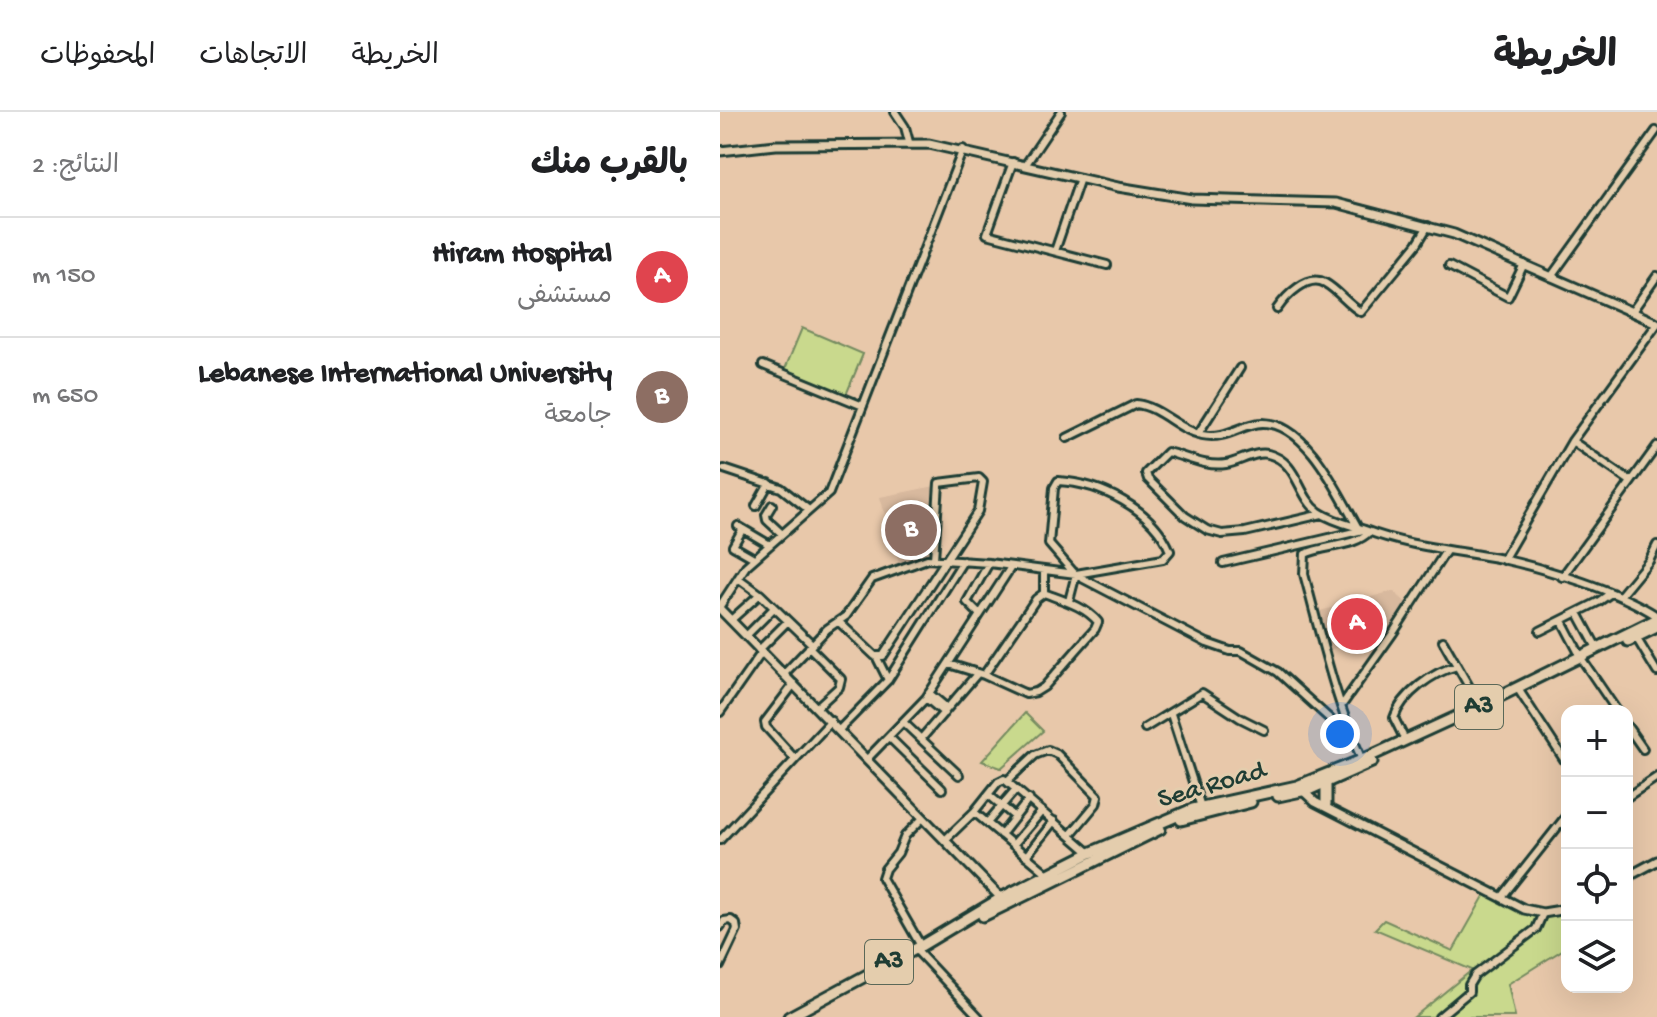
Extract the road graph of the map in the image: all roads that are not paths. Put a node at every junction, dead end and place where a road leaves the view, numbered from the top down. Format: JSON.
{"nodes":[{"id":1,"x":895,"y":112,"type":"edge"},
{"id":2,"x":1061,"y":112,"type":"edge"},
{"id":3,"x":1656,"y":131,"type":"edge"},
{"id":4,"x":909,"y":142,"type":"junction"},
{"id":5,"x":963,"y":149,"type":"junction"},
{"id":6,"x":720,"y":151,"type":"edge"},
{"id":7,"x":1013,"y":162,"type":"junction"},
{"id":8,"x":1026,"y":164,"type":"junction"},
{"id":9,"x":1080,"y":178,"type":"junction"},
{"id":10,"x":1428,"y":226,"type":"junction"},
{"id":11,"x":1055,"y":251,"type":"junction"},
{"id":12,"x":1524,"y":264,"type":"junction"},
{"id":13,"x":1107,"y":265,"type":"dead end"},
{"id":14,"x":1449,"y":266,"type":"dead end"},
{"id":15,"x":1657,"y":276,"type":"edge"},
{"id":16,"x":1551,"y":277,"type":"junction"},
{"id":17,"x":1277,"y":309,"type":"dead end"},
{"id":18,"x":1633,"y":310,"type":"junction"},
{"id":19,"x":1657,"y":323,"type":"edge"},
{"id":20,"x":763,"y":365,"type":"dead end"},
{"id":21,"x":1240,"y":368,"type":"dead end"},
{"id":22,"x":863,"y":406,"type":"junction"},
{"id":23,"x":1198,"y":434,"type":"junction"},
{"id":24,"x":1067,"y":438,"type":"dead end"},
{"id":25,"x":1572,"y":441,"type":"junction"},
{"id":26,"x":1657,"y":446,"type":"edge"},
{"id":27,"x":724,"y":469,"type":"dead end"},
{"id":28,"x":1630,"y":481,"type":"junction"},
{"id":29,"x":769,"y":483,"type":"junction"},
{"id":30,"x":772,"y":505,"type":"dead end"},
{"id":31,"x":756,"y":506,"type":"dead end"},
{"id":32,"x":809,"y":510,"type":"junction"},
{"id":33,"x":1322,"y":514,"type":"junction"},
{"id":34,"x":1363,"y":530,"type":"junction"},
{"id":35,"x":782,"y":534,"type":"junction"},
{"id":36,"x":770,"y":545,"type":"junction"},
{"id":37,"x":1657,"y":545,"type":"edge"},
{"id":38,"x":1446,"y":551,"type":"junction"},
{"id":39,"x":1657,"y":557,"type":"edge"},
{"id":40,"x":754,"y":558,"type":"junction"},
{"id":41,"x":934,"y":559,"type":"junction"},
{"id":42,"x":1503,"y":560,"type":"junction"},
{"id":43,"x":944,"y":561,"type":"junction"},
{"id":44,"x":963,"y":561,"type":"junction"},
{"id":45,"x":1649,"y":561,"type":"junction"},
{"id":46,"x":989,"y":563,"type":"junction"},
{"id":47,"x":1223,"y":563,"type":"dead end"},
{"id":48,"x":1011,"y":567,"type":"junction"},
{"id":49,"x":1044,"y":571,"type":"junction"},
{"id":50,"x":1075,"y":574,"type":"junction"},
{"id":51,"x":1562,"y":577,"type":"junction"},
{"id":52,"x":738,"y":578,"type":"junction"},
{"id":53,"x":1044,"y":593,"type":"junction"},
{"id":54,"x":1611,"y":593,"type":"junction"},
{"id":55,"x":760,"y":594,"type":"junction"},
{"id":56,"x":1620,"y":596,"type":"junction"},
{"id":57,"x":1069,"y":601,"type":"junction"},
{"id":58,"x":720,"y":607,"type":"edge"},
{"id":59,"x":773,"y":609,"type":"junction"},
{"id":60,"x":1578,"y":613,"type":"junction"},
{"id":61,"x":980,"y":615,"type":"junction"},
{"id":62,"x":1657,"y":617,"type":"edge"},
{"id":63,"x":731,"y":620,"type":"junction"},
{"id":64,"x":788,"y":621,"type":"junction"},
{"id":65,"x":1562,"y":621,"type":"junction"},
{"id":66,"x":839,"y":622,"type":"junction"},
{"id":67,"x":1657,"y":627,"type":"edge"},
{"id":68,"x":1540,"y":631,"type":"dead end"},
{"id":69,"x":1634,"y":635,"type":"junction"},
{"id":70,"x":746,"y":636,"type":"junction"},
{"id":71,"x":1443,"y":641,"type":"dead end"},
{"id":72,"x":811,"y":646,"type":"junction"},
{"id":73,"x":1598,"y":649,"type":"junction"},
{"id":74,"x":761,"y":651,"type":"junction"},
{"id":75,"x":877,"y":658,"type":"junction"},
{"id":76,"x":1582,"y":659,"type":"junction"},
{"id":77,"x":949,"y":664,"type":"junction"},
{"id":78,"x":1457,"y":666,"type":"junction"},
{"id":79,"x":1657,"y":672,"type":"edge"},
{"id":80,"x":784,"y":674,"type":"junction"},
{"id":81,"x":981,"y":674,"type":"junction"},
{"id":82,"x":888,"y":680,"type":"junction"},
{"id":83,"x":794,"y":684,"type":"junction"},
{"id":84,"x":1520,"y":692,"type":"junction"},
{"id":85,"x":720,"y":695,"type":"edge"},
{"id":86,"x":928,"y":695,"type":"junction"},
{"id":87,"x":730,"y":701,"type":"junction"},
{"id":88,"x":1342,"y":705,"type":"junction"},
{"id":89,"x":1613,"y":705,"type":"edge"},
{"id":90,"x":1480,"y":706,"type":"junction"},
{"id":91,"x":817,"y":707,"type":"junction"},
{"id":92,"x":946,"y":711,"type":"junction"},
{"id":93,"x":720,"y":712,"type":"edge"},
{"id":94,"x":1171,"y":714,"type":"junction"},
{"id":95,"x":831,"y":721,"type":"junction"},
{"id":96,"x":904,"y":723,"type":"junction"},
{"id":97,"x":1145,"y":728,"type":"dead end"},
{"id":98,"x":839,"y":730,"type":"junction"},
{"id":99,"x":1264,"y":730,"type":"dead end"},
{"id":100,"x":1633,"y":735,"type":"edge"},
{"id":101,"x":889,"y":737,"type":"junction"},
{"id":102,"x":921,"y":739,"type":"junction"},
{"id":103,"x":1352,"y":739,"type":"junction"},
{"id":104,"x":1405,"y":740,"type":"junction"},
{"id":105,"x":1643,"y":749,"type":"dead end"},
{"id":106,"x":1561,"y":755,"type":"edge"},
{"id":107,"x":795,"y":759,"type":"junction"},
{"id":108,"x":867,"y":759,"type":"junction"},
{"id":109,"x":1362,"y":760,"type":"junction"},
{"id":110,"x":959,"y":775,"type":"dead end"},
{"id":111,"x":1657,"y":777,"type":"edge"},
{"id":112,"x":1007,"y":781,"type":"junction"},
{"id":113,"x":1326,"y":782,"type":"junction"},
{"id":114,"x":1304,"y":787,"type":"junction"},
{"id":115,"x":942,"y":789,"type":"dead end"},
{"id":116,"x":1016,"y":789,"type":"junction"},
{"id":117,"x":1633,"y":793,"type":"edge"},
{"id":118,"x":989,"y":795,"type":"junction"},
{"id":119,"x":1029,"y":799,"type":"junction"},
{"id":120,"x":1002,"y":805,"type":"junction"},
{"id":121,"x":1326,"y":805,"type":"junction"},
{"id":122,"x":1201,"y":807,"type":"junction"},
{"id":123,"x":1042,"y":811,"type":"junction"},
{"id":124,"x":974,"y":812,"type":"junction"},
{"id":125,"x":1015,"y":817,"type":"junction"},
{"id":126,"x":923,"y":818,"type":"junction"},
{"id":127,"x":1054,"y":821,"type":"junction"},
{"id":128,"x":987,"y":823,"type":"junction"},
{"id":129,"x":1561,"y":823,"type":"edge"},
{"id":130,"x":1071,"y":834,"type":"junction"},
{"id":131,"x":1001,"y":835,"type":"junction"},
{"id":132,"x":720,"y":840,"type":"edge"},
{"id":133,"x":945,"y":840,"type":"junction"},
{"id":134,"x":1013,"y":845,"type":"junction"},
{"id":135,"x":1090,"y":853,"type":"junction"},
{"id":136,"x":1026,"y":856,"type":"junction"},
{"id":137,"x":1657,"y":861,"type":"edge"},
{"id":138,"x":1048,"y":874,"type":"junction"},
{"id":139,"x":1633,"y":874,"type":"edge"},
{"id":140,"x":1502,"y":897,"type":"junction"},
{"id":141,"x":1004,"y":902,"type":"junction"},
{"id":142,"x":1561,"y":910,"type":"edge"},
{"id":143,"x":1543,"y":913,"type":"junction"},
{"id":144,"x":720,"y":927,"type":"edge"},
{"id":145,"x":920,"y":949,"type":"junction"},
{"id":146,"x":720,"y":966,"type":"edge"},
{"id":147,"x":789,"y":1017,"type":"edge"},
{"id":148,"x":801,"y":1017,"type":"edge"},
{"id":149,"x":979,"y":1017,"type":"edge"},
{"id":150,"x":1439,"y":1017,"type":"edge"}],
"edges":[{"from":1,"to":4,"type":"street"},
{"from":2,"to":8,"type":"street"},
{"from":3,"to":16,"type":"street"},
{"from":4,"to":5,"type":"main road"},
{"from":4,"to":6,"type":"main road"},
{"from":5,"to":7,"type":"main road"},
{"from":5,"to":22,"type":"street"},
{"from":7,"to":8,"type":"main road"},
{"from":7,"to":11,"type":"street"},
{"from":8,"to":9,"type":"main road"},
{"from":9,"to":10,"type":"main road"},
{"from":9,"to":11,"type":"street"},
{"from":10,"to":12,"type":"main road"},
{"from":10,"to":17,"type":"street"},
{"from":11,"to":13,"type":"street"},
{"from":12,"to":14,"type":"street"},
{"from":12,"to":16,"type":"main road"},
{"from":15,"to":18,"type":"street"},
{"from":16,"to":18,"type":"main road"},
{"from":18,"to":19,"type":"main road"},
{"from":19,"to":25,"type":"street"},
{"from":20,"to":22,"type":"street"},
{"from":21,"to":23,"type":"street"},
{"from":22,"to":32,"type":"street"},
{"from":23,"to":24,"type":"street"},
{"from":23,"to":34,"type":"street"},
{"from":25,"to":28,"type":"street"},
{"from":25,"to":42,"type":"street"},
{"from":26,"to":28,"type":"street"},
{"from":27,"to":29,"type":"street"},
{"from":28,"to":51,"type":"street"},
{"from":29,"to":31,"type":"street"},
{"from":29,"to":32,"type":"street"},
{"from":30,"to":35,"type":"street"},
{"from":32,"to":35,"type":"street"},
{"from":33,"to":33,"type":"street"},
{"from":33,"to":34,"type":"street"},
{"from":34,"to":38,"type":"street"},
{"from":34,"to":47,"type":"street"},
{"from":34,"to":88,"type":"street"},
{"from":35,"to":36,"type":"street"},
{"from":36,"to":40,"type":"street"},
{"from":36,"to":40,"type":"street"},
{"from":37,"to":45,"type":"street"},
{"from":38,"to":42,"type":"street"},
{"from":38,"to":88,"type":"street"},
{"from":39,"to":45,"type":"street"},
{"from":40,"to":52,"type":"street"},
{"from":41,"to":43,"type":"street"},
{"from":41,"to":43,"type":"street"},
{"from":41,"to":66,"type":"street"},
{"from":42,"to":51,"type":"street"},
{"from":43,"to":44,"type":"street"},
{"from":43,"to":75,"type":"street"},
{"from":44,"to":46,"type":"street"},
{"from":44,"to":82,"type":"street"},
{"from":45,"to":56,"type":"street"},
{"from":46,"to":48,"type":"street"},
{"from":46,"to":61,"type":"street"},
{"from":48,"to":49,"type":"street"},
{"from":48,"to":61,"type":"street"},
{"from":49,"to":50,"type":"street"},
{"from":49,"to":53,"type":"street"},
{"from":50,"to":50,"type":"street"},
{"from":50,"to":57,"type":"street"},
{"from":50,"to":103,"type":"street"},
{"from":51,"to":54,"type":"street"},
{"from":52,"to":55,"type":"street"},
{"from":52,"to":58,"type":"street"},
{"from":53,"to":57,"type":"street"},
{"from":53,"to":81,"type":"street"},
{"from":54,"to":56,"type":"street"},
{"from":54,"to":60,"type":"street"},
{"from":55,"to":59,"type":"street"},
{"from":55,"to":63,"type":"street"},
{"from":56,"to":62,"type":"street"},
{"from":57,"to":81,"type":"street"},
{"from":58,"to":63,"type":"main road"},
{"from":59,"to":64,"type":"street"},
{"from":59,"to":70,"type":"street"},
{"from":60,"to":65,"type":"street"},
{"from":60,"to":73,"type":"street"},
{"from":61,"to":77,"type":"street"},
{"from":62,"to":69,"type":"highway","name":"Sea Road","number":"A3"},
{"from":63,"to":70,"type":"main road"},
{"from":64,"to":72,"type":"street"},
{"from":64,"to":74,"type":"street"},
{"from":65,"to":68,"type":"street"},
{"from":65,"to":76,"type":"street"},
{"from":66,"to":72,"type":"street"},
{"from":66,"to":75,"type":"street"},
{"from":67,"to":69,"type":"highway","name":"Sea Road","number":"A3"},
{"from":69,"to":73,"type":"highway","name":"Sea Road","number":"A3"},
{"from":69,"to":76,"type":"highway","name":"Sea Road","number":"A3"},
{"from":69,"to":79,"type":"street"},
{"from":70,"to":74,"type":"main road"},
{"from":71,"to":78,"type":"street"},
{"from":72,"to":80,"type":"street"},
{"from":72,"to":91,"type":"street"},
{"from":73,"to":76,"type":"highway","name":"Sea Road","number":"A3"},
{"from":74,"to":80,"type":"main road"},
{"from":74,"to":87,"type":"street"},
{"from":75,"to":82,"type":"street"},
{"from":76,"to":84,"type":"highway","name":"Sea Road","number":"A3"},
{"from":76,"to":89,"type":"street"},
{"from":76,"to":90,"type":"highway","name":"Sea Road","number":"A3"},
{"from":77,"to":81,"type":"street"},
{"from":77,"to":86,"type":"street"},
{"from":78,"to":90,"type":"street"},
{"from":78,"to":104,"type":"street"},
{"from":80,"to":83,"type":"main road"},
{"from":81,"to":92,"type":"street"},
{"from":82,"to":98,"type":"street"},
{"from":83,"to":91,"type":"main road"},
{"from":83,"to":107,"type":"street"},
{"from":84,"to":106,"type":"street"},
{"from":84,"to":113,"type":"highway","name":"Sea Road","number":"A3"},
{"from":85,"to":87,"type":"street"},
{"from":86,"to":92,"type":"street"},
{"from":86,"to":96,"type":"street"},
{"from":87,"to":93,"type":"street"},
{"from":88,"to":103,"type":"street"},
{"from":90,"to":104,"type":"highway","name":"Sea Road","number":"A3"},
{"from":91,"to":95,"type":"main road"},
{"from":92,"to":102,"type":"street"},
{"from":94,"to":97,"type":"street"},
{"from":94,"to":99,"type":"street"},
{"from":94,"to":122,"type":"street"},
{"from":95,"to":98,"type":"main road"},
{"from":95,"to":107,"type":"street"},
{"from":96,"to":101,"type":"street"},
{"from":96,"to":102,"type":"street"},
{"from":98,"to":108,"type":"main road"},
{"from":100,"to":105,"type":"street"},
{"from":101,"to":108,"type":"street"},
{"from":101,"to":115,"type":"street"},
{"from":102,"to":110,"type":"street"},
{"from":103,"to":109,"type":"street"},
{"from":104,"to":109,"type":"highway","name":"Sea Road","number":"A3"},
{"from":107,"to":132,"type":"street"},
{"from":108,"to":126,"type":"main road"},
{"from":109,"to":114,"type":"highway","name":"Sea Road","number":"A3"},
{"from":111,"to":117,"type":"street"},
{"from":112,"to":116,"type":"street"},
{"from":112,"to":118,"type":"street"},
{"from":112,"to":130,"type":"street"},
{"from":113,"to":114,"type":"highway","name":"Sea Road","number":"A3"},
{"from":113,"to":121,"type":"highway"},
{"from":114,"to":121,"type":"main road"},
{"from":114,"to":122,"type":"highway","name":"Sea Road","number":"A3"},
{"from":114,"to":141,"type":"highway","name":"Sea Road","number":"A3"},
{"from":116,"to":119,"type":"street"},
{"from":116,"to":120,"type":"street"},
{"from":118,"to":120,"type":"street"},
{"from":118,"to":124,"type":"street"},
{"from":119,"to":123,"type":"street"},
{"from":119,"to":125,"type":"street"},
{"from":120,"to":125,"type":"street"},
{"from":120,"to":128,"type":"street"},
{"from":121,"to":140,"type":"main road"},
{"from":122,"to":135,"type":"highway","name":"Sea Road","number":"A3"},
{"from":123,"to":127,"type":"street"},
{"from":123,"to":134,"type":"street"},
{"from":124,"to":128,"type":"street"},
{"from":124,"to":133,"type":"street"},
{"from":125,"to":131,"type":"street"},
{"from":126,"to":133,"type":"main road"},
{"from":126,"to":145,"type":"street"},
{"from":127,"to":130,"type":"street"},
{"from":127,"to":136,"type":"street"},
{"from":128,"to":131,"type":"street"},
{"from":129,"to":140,"type":"street"},
{"from":130,"to":135,"type":"street"},
{"from":131,"to":134,"type":"street"},
{"from":133,"to":141,"type":"main road"},
{"from":134,"to":136,"type":"street"},
{"from":135,"to":138,"type":"highway","name":"Sea Road","number":"A3"},
{"from":136,"to":138,"type":"street"},
{"from":137,"to":139,"type":"main road"},
{"from":138,"to":141,"type":"highway","name":"Sea Road","number":"A3"},
{"from":140,"to":143,"type":"main road"},
{"from":141,"to":145,"type":"highway","name":"Sea Road","number":"A3"},
{"from":142,"to":143,"type":"main road"},
{"from":143,"to":150,"type":"street"},
{"from":144,"to":146,"type":"street"},
{"from":145,"to":147,"type":"highway","name":"Sea Road","number":"A3"},
{"from":145,"to":148,"type":"highway","name":"Sea Road","number":"A3"},
{"from":145,"to":149,"type":"street"}]}
